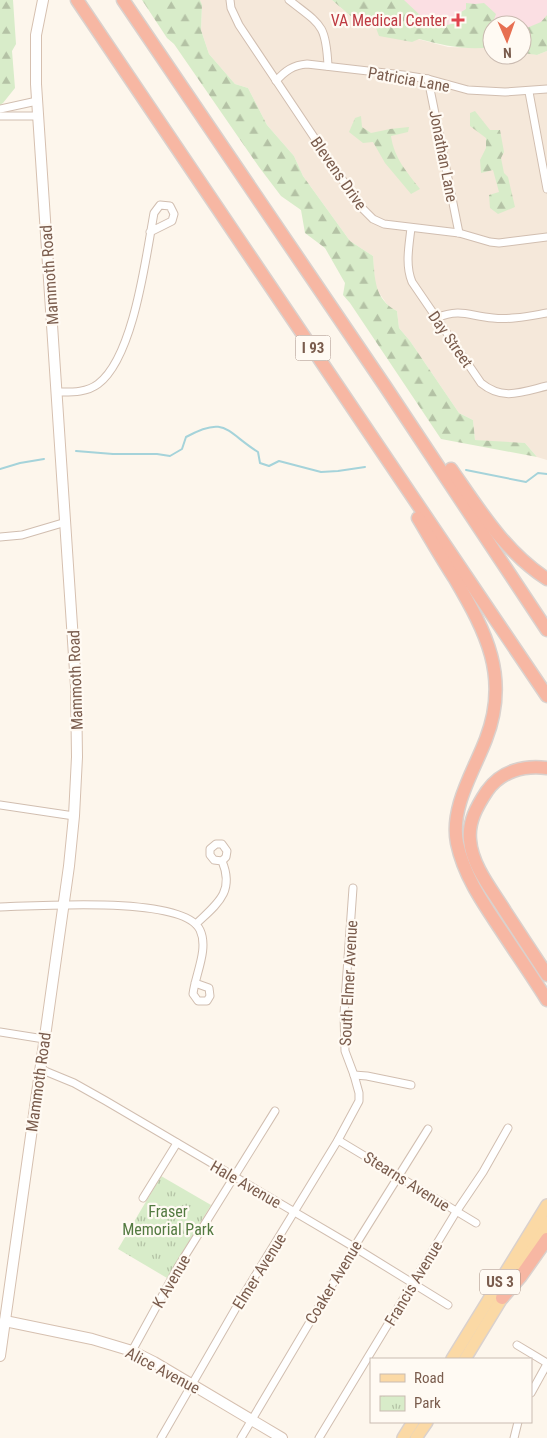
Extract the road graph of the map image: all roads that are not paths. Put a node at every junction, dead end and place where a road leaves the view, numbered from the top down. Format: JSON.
{"nodes":[{"id":1,"x":43,"y":0,"type":"edge"},
{"id":2,"x":77,"y":0,"type":"edge"},
{"id":3,"x":123,"y":0,"type":"edge"},
{"id":4,"x":230,"y":0,"type":"edge"},
{"id":5,"x":289,"y":0,"type":"edge"},
{"id":6,"x":328,"y":66,"type":"junction"},
{"id":7,"x":428,"y":79,"type":"junction"},
{"id":8,"x":276,"y":81,"type":"junction"},
{"id":9,"x":547,"y":90,"type":"edge"},
{"id":10,"x":529,"y":92,"type":"junction"},
{"id":11,"x":37,"y":101,"type":"junction"},
{"id":12,"x":0,"y":110,"type":"edge"},
{"id":13,"x":0,"y":116,"type":"edge"},
{"id":14,"x":38,"y":116,"type":"junction"},
{"id":15,"x":547,"y":189,"type":"edge"},
{"id":16,"x":411,"y":228,"type":"junction"},
{"id":17,"x":150,"y":232,"type":"dead end"},
{"id":18,"x":459,"y":233,"type":"junction"},
{"id":19,"x":547,"y":236,"type":"edge"},
{"id":20,"x":547,"y":312,"type":"edge"},
{"id":21,"x":436,"y":318,"type":"junction"},
{"id":22,"x":385,"y":386,"type":"junction"},
{"id":23,"x":547,"y":386,"type":"edge"},
{"id":24,"x":57,"y":392,"type":"junction"},
{"id":25,"x":398,"y":475,"type":"junction"},
{"id":26,"x":66,"y":522,"type":"junction"},
{"id":27,"x":0,"y":537,"type":"edge"},
{"id":28,"x":547,"y":579,"type":"edge"},
{"id":29,"x":547,"y":630,"type":"edge"},
{"id":30,"x":547,"y":696,"type":"edge"},
{"id":31,"x":547,"y":768,"type":"edge"},
{"id":32,"x":0,"y":805,"type":"edge"},
{"id":33,"x":74,"y":816,"type":"junction"},
{"id":34,"x":222,"y":861,"type":"dead end"},
{"id":35,"x":353,"y":888,"type":"dead end"},
{"id":36,"x":64,"y":906,"type":"junction"},
{"id":37,"x":0,"y":907,"type":"edge"},
{"id":38,"x":196,"y":924,"type":"junction"},
{"id":39,"x":547,"y":975,"type":"edge"},
{"id":40,"x":196,"y":983,"type":"dead end"},
{"id":41,"x":547,"y":1000,"type":"edge"},
{"id":42,"x":0,"y":1032,"type":"edge"},
{"id":43,"x":44,"y":1038,"type":"junction"},
{"id":44,"x":40,"y":1069,"type":"junction"},
{"id":45,"x":354,"y":1075,"type":"junction"},
{"id":46,"x":411,"y":1085,"type":"dead end"},
{"id":47,"x":275,"y":1111,"type":"dead end"},
{"id":48,"x":508,"y":1128,"type":"dead end"},
{"id":49,"x":428,"y":1129,"type":"dead end"},
{"id":50,"x":338,"y":1140,"type":"junction"},
{"id":51,"x":177,"y":1143,"type":"junction"},
{"id":52,"x":397,"y":1176,"type":"junction"},
{"id":53,"x":234,"y":1177,"type":"junction"},
{"id":54,"x":144,"y":1198,"type":"dead end"},
{"id":55,"x":547,"y":1205,"type":"edge"},
{"id":56,"x":295,"y":1212,"type":"junction"},
{"id":57,"x":456,"y":1212,"type":"junction"},
{"id":58,"x":476,"y":1222,"type":"dead end"},
{"id":59,"x":547,"y":1222,"type":"edge"},
{"id":60,"x":547,"y":1239,"type":"edge"},
{"id":61,"x":354,"y":1247,"type":"junction"},
{"id":62,"x":412,"y":1283,"type":"junction"},
{"id":63,"x":502,"y":1298,"type":"junction"},
{"id":64,"x":448,"y":1305,"type":"dead end"},
{"id":65,"x":6,"y":1321,"type":"junction"},
{"id":66,"x":517,"y":1345,"type":"dead end"},
{"id":67,"x":132,"y":1350,"type":"junction"},
{"id":68,"x":0,"y":1356,"type":"edge"},
{"id":69,"x":453,"y":1358,"type":"edge"},
{"id":70,"x":466,"y":1358,"type":"edge"},
{"id":71,"x":547,"y":1364,"type":"edge"},
{"id":72,"x":191,"y":1384,"type":"junction"},
{"id":73,"x":532,"y":1391,"type":"edge"},
{"id":74,"x":252,"y":1421,"type":"junction"},
{"id":75,"x":412,"y":1423,"type":"edge"},
{"id":76,"x":426,"y":1423,"type":"edge"},
{"id":77,"x":518,"y":1423,"type":"edge"},
{"id":78,"x":161,"y":1438,"type":"edge"},
{"id":79,"x":241,"y":1438,"type":"edge"},
{"id":80,"x":282,"y":1438,"type":"edge"},
{"id":81,"x":320,"y":1438,"type":"edge"},
{"id":82,"x":403,"y":1438,"type":"edge"},
{"id":83,"x":416,"y":1438,"type":"edge"},
{"id":84,"x":514,"y":1438,"type":"edge"}],
"edges":[{"from":1,"to":11,"type":"main road","name":"Mammoth Road"},
{"from":2,"to":25,"type":"highway","number":"I 93"},
{"from":3,"to":22,"type":"highway","number":"I 93"},
{"from":4,"to":8,"type":"street","name":"Blevens Drive"},
{"from":5,"to":6,"type":"street"},
{"from":6,"to":7,"type":"street","name":"Patricia Lane"},
{"from":6,"to":8,"type":"street","name":"Patricia Lane"},
{"from":7,"to":10,"type":"street","name":"Patricia Lane"},
{"from":7,"to":18,"type":"street","name":"Jonathan Lane"},
{"from":8,"to":16,"type":"street","name":"Blevens Drive"},
{"from":9,"to":10,"type":"street","name":"Patricia Lane"},
{"from":10,"to":15,"type":"street"},
{"from":11,"to":12,"type":"street"},
{"from":11,"to":14,"type":"main road","name":"Mammoth Road"},
{"from":13,"to":14,"type":"street"},
{"from":14,"to":24,"type":"main road","name":"Mammoth Road"},
{"from":16,"to":18,"type":"street","name":"Blevens Drive"},
{"from":16,"to":21,"type":"street","name":"Day Street"},
{"from":17,"to":24,"type":"street"},
{"from":18,"to":19,"type":"street","name":"Blevens Drive"},
{"from":20,"to":21,"type":"street"},
{"from":21,"to":23,"type":"street","name":"Day Street"},
{"from":22,"to":28,"type":"highway"},
{"from":22,"to":29,"type":"highway","number":"I 93"},
{"from":24,"to":26,"type":"main road","name":"Mammoth Road"},
{"from":25,"to":30,"type":"highway","number":"I 93"},
{"from":25,"to":41,"type":"highway"},
{"from":26,"to":27,"type":"street"},
{"from":26,"to":33,"type":"main road","name":"Mammoth Road"},
{"from":31,"to":39,"type":"highway"},
{"from":32,"to":33,"type":"street"},
{"from":33,"to":36,"type":"main road","name":"Mammoth Road"},
{"from":34,"to":38,"type":"street"},
{"from":35,"to":45,"type":"street","name":"South Elmer Avenue"},
{"from":36,"to":37,"type":"street"},
{"from":36,"to":38,"type":"street"},
{"from":36,"to":43,"type":"main road","name":"Mammoth Road"},
{"from":38,"to":40,"type":"street"},
{"from":42,"to":43,"type":"street"},
{"from":43,"to":44,"type":"main road","name":"Mammoth Road"},
{"from":44,"to":51,"type":"street","name":"Hale Avenue"},
{"from":44,"to":65,"type":"main road","name":"Mammoth Road"},
{"from":45,"to":46,"type":"street"},
{"from":45,"to":50,"type":"street","name":"Elmer Avenue"},
{"from":47,"to":53,"type":"street","name":"K Avenue"},
{"from":48,"to":57,"type":"street","name":"Francis Avenue"},
{"from":49,"to":52,"type":"street","name":"Coaker Avenue"},
{"from":50,"to":52,"type":"street","name":"Stearns Avenue"},
{"from":50,"to":56,"type":"street","name":"Elmer Avenue"},
{"from":51,"to":53,"type":"street","name":"Hale Avenue"},
{"from":51,"to":54,"type":"street"},
{"from":52,"to":57,"type":"street","name":"Stearns Avenue"},
{"from":52,"to":61,"type":"street","name":"Coaker Avenue"},
{"from":53,"to":56,"type":"street","name":"Hale Avenue"},
{"from":53,"to":67,"type":"street","name":"K Avenue"},
{"from":55,"to":69,"type":"main road","number":"US 3"},
{"from":56,"to":61,"type":"street","name":"Hale Avenue"},
{"from":56,"to":72,"type":"street","name":"Elmer Avenue"},
{"from":57,"to":58,"type":"street","name":"Stearns Avenue"},
{"from":57,"to":62,"type":"street","name":"Francis Avenue"},
{"from":59,"to":63,"type":"main road","number":"US 3"},
{"from":60,"to":63,"type":"highway"},
{"from":61,"to":62,"type":"street","name":"Hale Avenue"},
{"from":61,"to":74,"type":"street","name":"Coaker Avenue"},
{"from":62,"to":64,"type":"street","name":"Hale Avenue"},
{"from":62,"to":81,"type":"street","name":"Francis Avenue"},
{"from":63,"to":70,"type":"main road","number":"US 3"},
{"from":65,"to":67,"type":"main road","name":"Alice Avenue"},
{"from":65,"to":68,"type":"main road","name":"Mammoth Road"},
{"from":66,"to":71,"type":"street"},
{"from":67,"to":72,"type":"main road","name":"Alice Avenue"},
{"from":71,"to":73,"type":"street"},
{"from":72,"to":74,"type":"main road","name":"Alice Avenue"},
{"from":72,"to":78,"type":"street","name":"Elmer Avenue"},
{"from":74,"to":79,"type":"street","name":"Coaker Avenue"},
{"from":74,"to":80,"type":"main road","name":"Alice Avenue"},
{"from":75,"to":82,"type":"main road"},
{"from":76,"to":83,"type":"main road"},
{"from":77,"to":84,"type":"street"}]}
